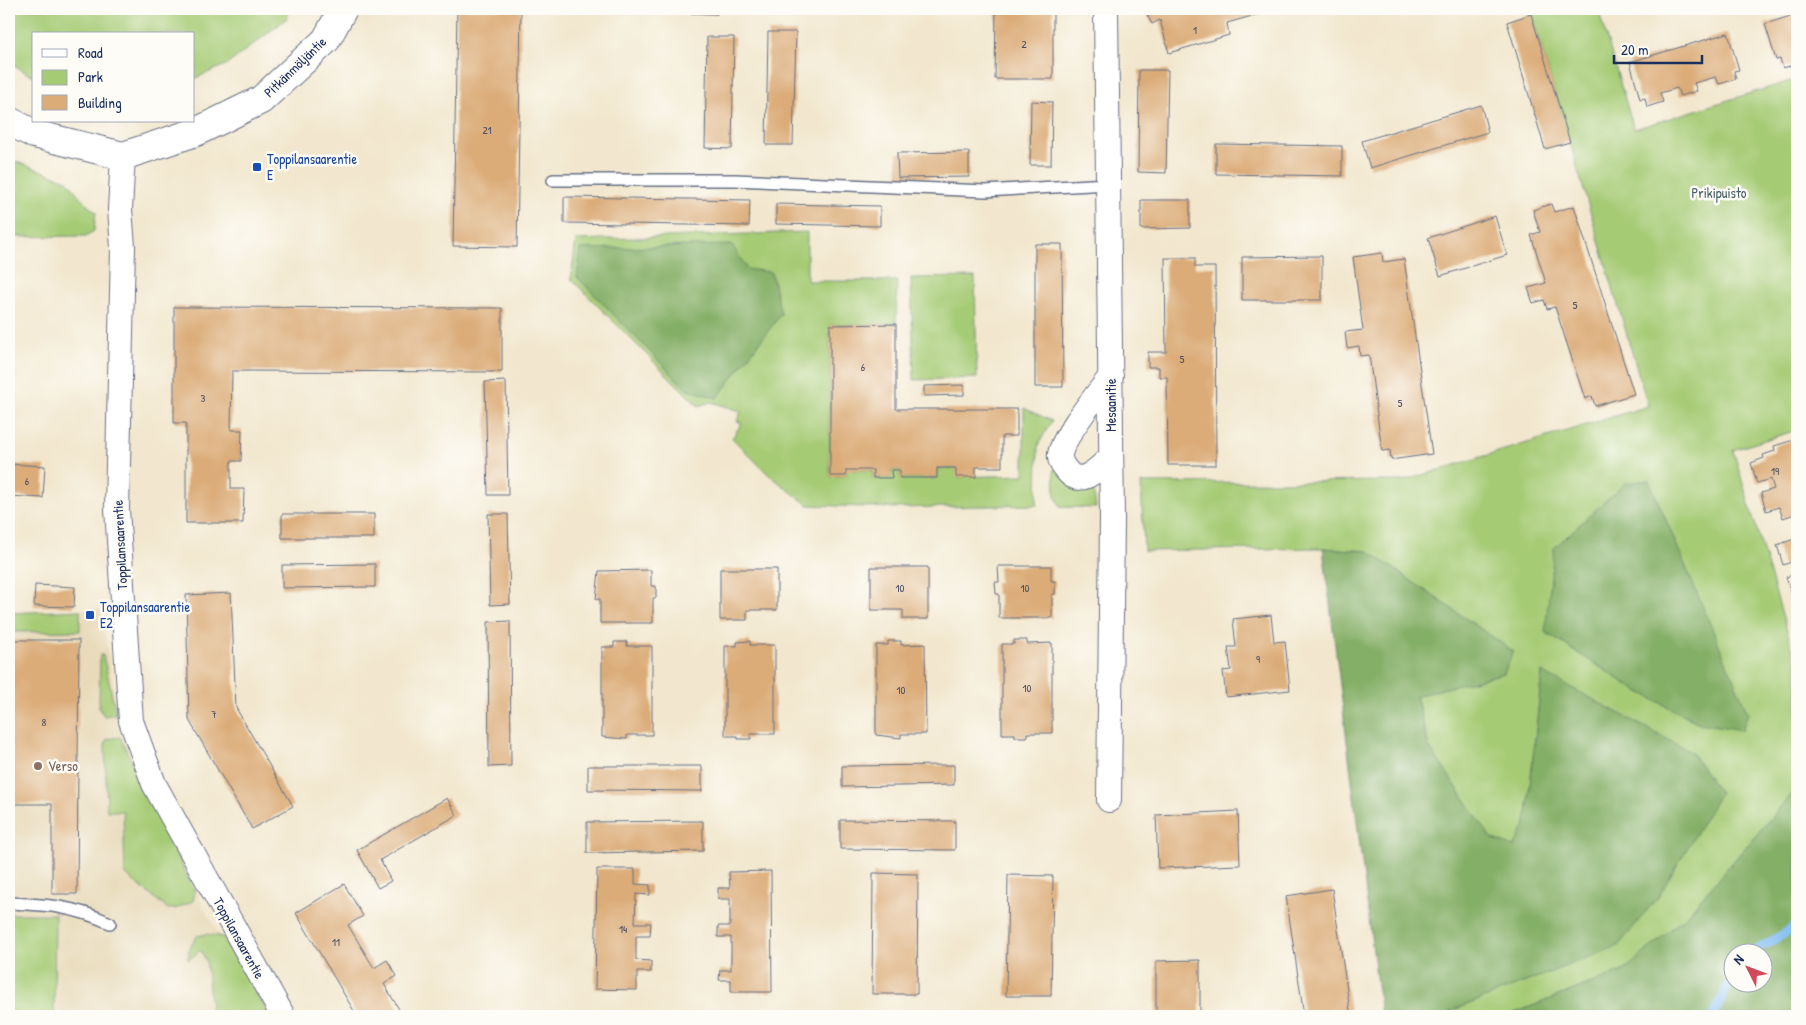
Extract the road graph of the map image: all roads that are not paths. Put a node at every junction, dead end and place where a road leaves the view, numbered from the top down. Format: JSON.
{"nodes":[{"id":1,"x":343,"y":9,"type":"edge"},
{"id":2,"x":1106,"y":9,"type":"edge"},
{"id":3,"x":9,"y":122,"type":"edge"},
{"id":4,"x":123,"y":156,"type":"junction"},
{"id":5,"x":553,"y":180,"type":"dead end"},
{"id":6,"x":1108,"y":184,"type":"junction"},
{"id":7,"x":1111,"y":376,"type":"junction"},
{"id":8,"x":1111,"y":456,"type":"junction"},
{"id":9,"x":1110,"y":800,"type":"dead end"},
{"id":10,"x":9,"y":903,"type":"edge"},
{"id":11,"x":110,"y":923,"type":"dead end"},
{"id":12,"x":283,"y":1016,"type":"edge"}],
"edges":[{"from":1,"to":4,"type":"street","name":"Pitkänmöljäntie"},
{"from":2,"to":6,"type":"street","name":"Mesaanitie"},
{"from":3,"to":4,"type":"street"},
{"from":4,"to":12,"type":"street","name":"Toppilansaarentie"},
{"from":5,"to":6,"type":"lane"},
{"from":6,"to":7,"type":"street","name":"Mesaanitie"},
{"from":7,"to":8,"type":"street","name":"Mesaanitie"},
{"from":7,"to":8,"type":"street"},
{"from":8,"to":9,"type":"street","name":"Mesaanitie"},
{"from":10,"to":11,"type":"lane"}]}
